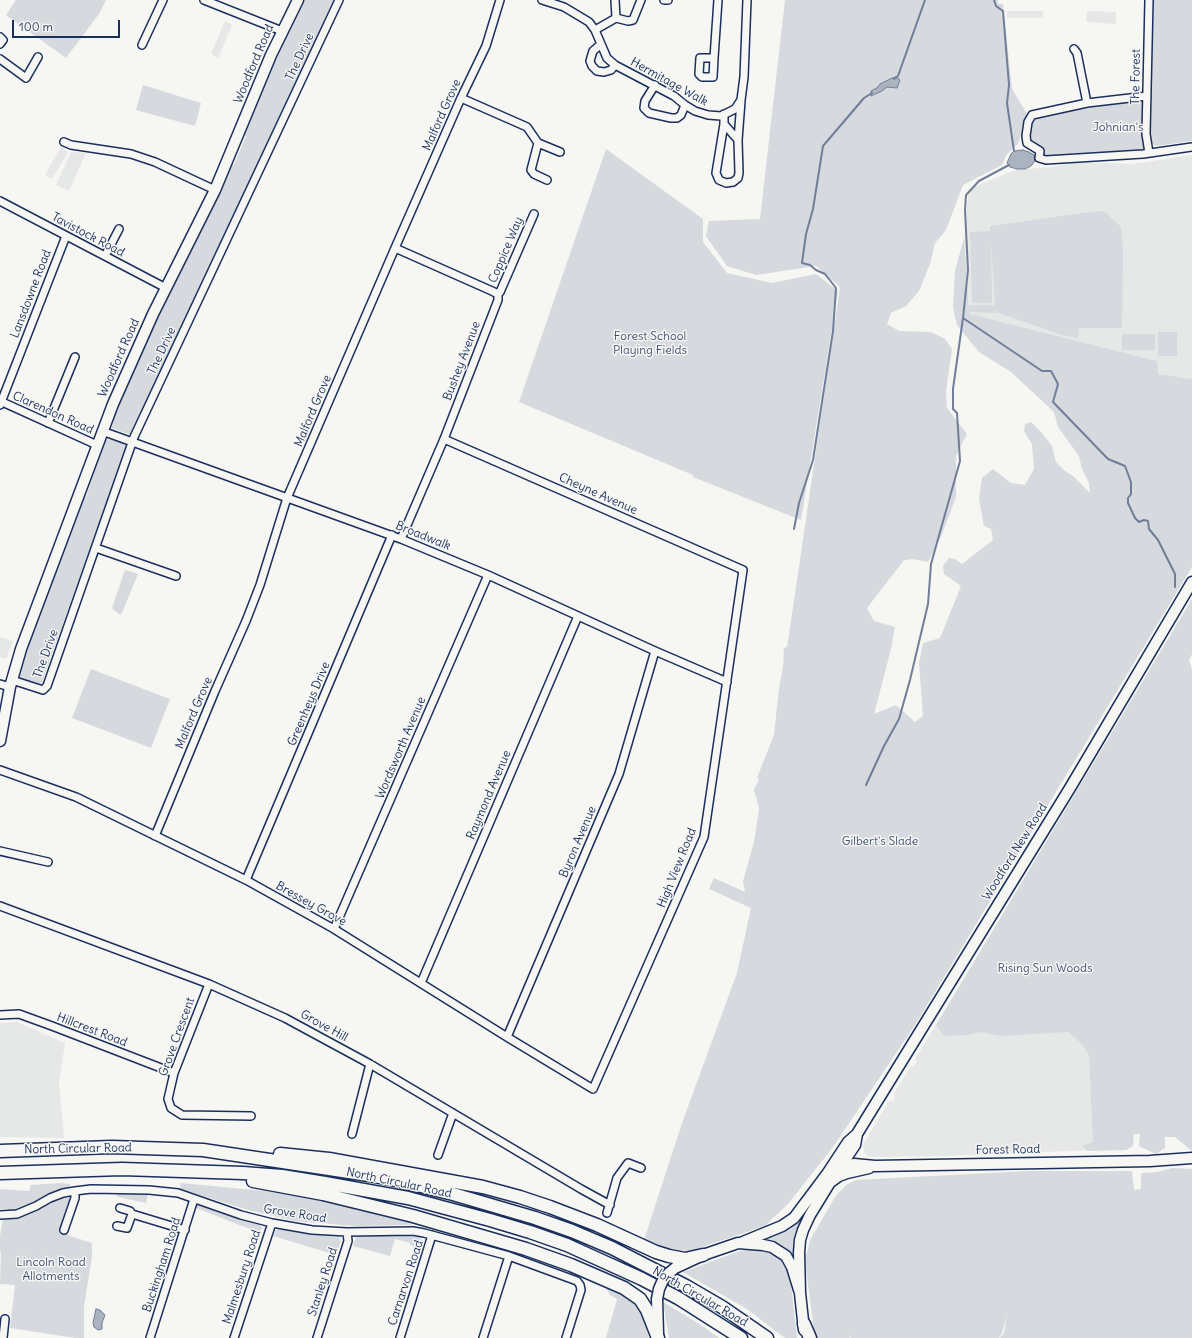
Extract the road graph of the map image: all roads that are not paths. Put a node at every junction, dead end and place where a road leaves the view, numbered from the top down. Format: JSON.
{"nodes":[{"id":1,"x":163,"y":0,"type":"edge"},
{"id":2,"x":204,"y":0,"type":"edge"},
{"id":3,"x":298,"y":0,"type":"edge"},
{"id":4,"x":338,"y":0,"type":"edge"},
{"id":5,"x":500,"y":0,"type":"edge"},
{"id":6,"x":542,"y":0,"type":"edge"},
{"id":7,"x":615,"y":0,"type":"edge"},
{"id":8,"x":641,"y":0,"type":"edge"},
{"id":9,"x":664,"y":0,"type":"edge"},
{"id":10,"x":668,"y":0,"type":"edge"},
{"id":11,"x":718,"y":0,"type":"edge"},
{"id":12,"x":747,"y":0,"type":"edge"},
{"id":13,"x":1149,"y":0,"type":"edge"},
{"id":14,"x":616,"y":18,"type":"junction"},
{"id":15,"x":594,"y":30,"type":"junction"},
{"id":16,"x":282,"y":31,"type":"junction"},
{"id":17,"x":0,"y":37,"type":"edge"},
{"id":18,"x":0,"y":44,"type":"edge"},
{"id":19,"x":142,"y":45,"type":"dead end"},
{"id":20,"x":600,"y":45,"type":"junction"},
{"id":21,"x":1074,"y":49,"type":"dead end"},
{"id":22,"x":38,"y":57,"type":"dead end"},
{"id":23,"x":714,"y":58,"type":"dead end"},
{"id":24,"x":0,"y":60,"type":"edge"},
{"id":25,"x":615,"y":65,"type":"junction"},
{"id":26,"x":655,"y":85,"type":"junction"},
{"id":27,"x":1147,"y":96,"type":"junction"},
{"id":28,"x":461,"y":98,"type":"junction"},
{"id":29,"x":741,"y":100,"type":"junction"},
{"id":30,"x":1087,"y":103,"type":"junction"},
{"id":31,"x":685,"y":106,"type":"junction"},
{"id":32,"x":724,"y":114,"type":"junction"},
{"id":33,"x":724,"y":124,"type":"junction"},
{"id":34,"x":738,"y":140,"type":"junction"},
{"id":35,"x":64,"y":142,"type":"dead end"},
{"id":36,"x":538,"y":143,"type":"junction"},
{"id":37,"x":1192,"y":147,"type":"edge"},
{"id":38,"x":560,"y":152,"type":"dead end"},
{"id":39,"x":1149,"y":154,"type":"junction"},
{"id":40,"x":547,"y":180,"type":"dead end"},
{"id":41,"x":215,"y":190,"type":"junction"},
{"id":42,"x":0,"y":201,"type":"edge"},
{"id":43,"x":534,"y":214,"type":"dead end"},
{"id":44,"x":119,"y":230,"type":"dead end"},
{"id":45,"x":66,"y":236,"type":"junction"},
{"id":46,"x":395,"y":248,"type":"junction"},
{"id":47,"x":105,"y":256,"type":"junction"},
{"id":48,"x":166,"y":288,"type":"junction"},
{"id":49,"x":498,"y":294,"type":"junction"},
{"id":50,"x":75,"y":356,"type":"dead end"},
{"id":51,"x":0,"y":402,"type":"edge"},
{"id":52,"x":48,"y":423,"type":"junction"},
{"id":53,"x":102,"y":431,"type":"junction"},
{"id":54,"x":444,"y":439,"type":"junction"},
{"id":55,"x":132,"y":442,"type":"junction"},
{"id":56,"x":97,"y":445,"type":"junction"},
{"id":57,"x":287,"y":498,"type":"junction"},
{"id":58,"x":392,"y":535,"type":"junction"},
{"id":59,"x":401,"y":539,"type":"junction"},
{"id":60,"x":96,"y":548,"type":"junction"},
{"id":61,"x":743,"y":570,"type":"joint"},
{"id":62,"x":488,"y":575,"type":"junction"},
{"id":63,"x":176,"y":576,"type":"dead end"},
{"id":64,"x":1192,"y":582,"type":"edge"},
{"id":65,"x":578,"y":616,"type":"junction"},
{"id":66,"x":655,"y":651,"type":"junction"},
{"id":67,"x":727,"y":682,"type":"junction"},
{"id":68,"x":7,"y":684,"type":"edge"},
{"id":69,"x":0,"y":741,"type":"edge"},
{"id":70,"x":0,"y":770,"type":"edge"},
{"id":71,"x":155,"y":836,"type":"junction"},
{"id":72,"x":0,"y":851,"type":"edge"},
{"id":73,"x":48,"y":862,"type":"dead end"},
{"id":74,"x":246,"y":880,"type":"junction"},
{"id":75,"x":0,"y":906,"type":"edge"},
{"id":76,"x":334,"y":929,"type":"junction"},
{"id":77,"x":421,"y":982,"type":"junction"},
{"id":78,"x":209,"y":984,"type":"junction"},
{"id":79,"x":0,"y":1015,"type":"edge"},
{"id":80,"x":507,"y":1037,"type":"junction"},
{"id":81,"x":370,"y":1064,"type":"junction"},
{"id":82,"x":174,"y":1073,"type":"junction"},
{"id":83,"x":593,"y":1089,"type":"joint"},
{"id":84,"x":453,"y":1113,"type":"junction"},
{"id":85,"x":251,"y":1116,"type":"dead end"},
{"id":86,"x":352,"y":1134,"type":"dead end"},
{"id":87,"x":857,"y":1134,"type":"junction"},
{"id":88,"x":855,"y":1145,"type":"junction"},
{"id":89,"x":203,"y":1150,"type":"junction"},
{"id":90,"x":0,"y":1151,"type":"edge"},
{"id":91,"x":438,"y":1155,"type":"dead end"},
{"id":92,"x":1192,"y":1158,"type":"edge"},
{"id":93,"x":864,"y":1165,"type":"junction"},
{"id":94,"x":875,"y":1166,"type":"junction"},
{"id":95,"x":640,"y":1168,"type":"dead end"},
{"id":96,"x":839,"y":1169,"type":"junction"},
{"id":97,"x":202,"y":1171,"type":"junction"},
{"id":98,"x":0,"y":1173,"type":"edge"},
{"id":99,"x":827,"y":1174,"type":"junction"},
{"id":100,"x":829,"y":1184,"type":"junction"},
{"id":101,"x":75,"y":1191,"type":"junction"},
{"id":102,"x":194,"y":1199,"type":"junction"},
{"id":103,"x":610,"y":1205,"type":"junction"},
{"id":104,"x":120,"y":1208,"type":"dead end"},
{"id":105,"x":607,"y":1213,"type":"dead end"},
{"id":106,"x":132,"y":1214,"type":"junction"},
{"id":107,"x":0,"y":1215,"type":"edge"},
{"id":108,"x":272,"y":1223,"type":"junction"},
{"id":109,"x":118,"y":1226,"type":"dead end"},
{"id":110,"x":64,"y":1230,"type":"dead end"},
{"id":111,"x":185,"y":1230,"type":"junction"},
{"id":112,"x":347,"y":1232,"type":"junction"},
{"id":113,"x":432,"y":1235,"type":"junction"},
{"id":114,"x":738,"y":1243,"type":"junction"},
{"id":115,"x":703,"y":1255,"type":"junction"},
{"id":116,"x":509,"y":1256,"type":"junction"},
{"id":117,"x":800,"y":1293,"type":"junction"},
{"id":118,"x":5,"y":1319,"type":"dead end"},
{"id":119,"x":804,"y":1324,"type":"junction"},
{"id":120,"x":3,"y":1338,"type":"edge"},
{"id":121,"x":150,"y":1338,"type":"edge"},
{"id":122,"x":234,"y":1338,"type":"edge"},
{"id":123,"x":317,"y":1338,"type":"edge"},
{"id":124,"x":400,"y":1338,"type":"edge"},
{"id":125,"x":483,"y":1338,"type":"edge"},
{"id":126,"x":566,"y":1338,"type":"edge"},
{"id":127,"x":658,"y":1338,"type":"edge"},
{"id":128,"x":741,"y":1338,"type":"edge"},
{"id":129,"x":767,"y":1338,"type":"edge"},
{"id":130,"x":804,"y":1338,"type":"edge"},
{"id":131,"x":810,"y":1338,"type":"edge"}],
"edges":[{"from":1,"to":19,"type":"street"},
{"from":2,"to":16,"type":"street"},
{"from":3,"to":16,"type":"main road","name":"Woodford Road"},
{"from":4,"to":55,"type":"street","name":"The Drive"},
{"from":5,"to":28,"type":"street","name":"Malford Grove"},
{"from":6,"to":15,"type":"street","name":"Hermitage Walk"},
{"from":7,"to":14,"type":"street"},
{"from":8,"to":14,"type":"street"},
{"from":9,"to":10,"type":"street"},
{"from":11,"to":23,"type":"street"},
{"from":12,"to":29,"type":"street"},
{"from":13,"to":27,"type":"street","name":"The Forest"},
{"from":14,"to":15,"type":"street"},
{"from":15,"to":20,"type":"street","name":"Hermitage Walk"},
{"from":16,"to":41,"type":"main road","name":"Woodford Road"},
{"from":17,"to":18,"type":"street"},
{"from":20,"to":25,"type":"street","name":"Hermitage Walk"},
{"from":20,"to":25,"type":"street","name":"Hermitage Walk"},
{"from":21,"to":30,"type":"street"},
{"from":22,"to":24,"type":"street"},
{"from":25,"to":26,"type":"street","name":"Hermitage Walk"},
{"from":26,"to":31,"type":"street","name":"Hermitage Walk"},
{"from":26,"to":31,"type":"street"},
{"from":27,"to":30,"type":"street"},
{"from":27,"to":39,"type":"street","name":"The Forest"},
{"from":28,"to":36,"type":"street"},
{"from":28,"to":46,"type":"street","name":"Malford Grove"},
{"from":29,"to":32,"type":"street","name":"Hermitage Walk"},
{"from":29,"to":34,"type":"street"},
{"from":30,"to":39,"type":"street"},
{"from":31,"to":32,"type":"street","name":"Hermitage Walk"},
{"from":32,"to":33,"type":"street"},
{"from":33,"to":34,"type":"street"},
{"from":33,"to":34,"type":"street"},
{"from":35,"to":41,"type":"street"},
{"from":36,"to":38,"type":"street"},
{"from":36,"to":40,"type":"street"},
{"from":37,"to":39,"type":"street"},
{"from":41,"to":48,"type":"main road","name":"Woodford Road"},
{"from":42,"to":45,"type":"street","name":"Tavistock Road"},
{"from":43,"to":49,"type":"street","name":"Coppice Way"},
{"from":44,"to":47,"type":"street"},
{"from":45,"to":47,"type":"street","name":"Tavistock Road"},
{"from":45,"to":51,"type":"street","name":"Lansdowne Road"},
{"from":46,"to":49,"type":"street"},
{"from":46,"to":57,"type":"street","name":"Malford Grove"},
{"from":47,"to":48,"type":"street","name":"Tavistock Road"},
{"from":48,"to":53,"type":"main road","name":"Woodford Road"},
{"from":49,"to":54,"type":"street","name":"Bushey Avenue"},
{"from":50,"to":52,"type":"street"},
{"from":51,"to":52,"type":"street","name":"Clarendon Road"},
{"from":52,"to":56,"type":"street","name":"Clarendon Road"},
{"from":53,"to":55,"type":"street","name":"Broadwalk"},
{"from":53,"to":56,"type":"main road","name":"Woodford Road"},
{"from":54,"to":59,"type":"street","name":"Bushey Avenue"},
{"from":54,"to":61,"type":"street","name":"Cheyne Avenue"},
{"from":55,"to":57,"type":"street","name":"Broadwalk"},
{"from":55,"to":60,"type":"street","name":"The Drive"},
{"from":56,"to":68,"type":"main road","name":"Woodford Road"},
{"from":57,"to":58,"type":"street","name":"Broadwalk"},
{"from":57,"to":71,"type":"street","name":"Malford Grove"},
{"from":58,"to":59,"type":"street","name":"Broadwalk"},
{"from":58,"to":74,"type":"street","name":"Greenheys Drive"},
{"from":59,"to":62,"type":"street","name":"Broadwalk"},
{"from":60,"to":63,"type":"street"},
{"from":60,"to":68,"type":"street","name":"The Drive"},
{"from":61,"to":67,"type":"street","name":"High View Road"},
{"from":62,"to":65,"type":"street","name":"Broadwalk"},
{"from":62,"to":76,"type":"street","name":"Wordsworth Avenue"},
{"from":64,"to":87,"type":"main road","name":"Woodford New Road"},
{"from":65,"to":66,"type":"street","name":"Broadwalk"},
{"from":65,"to":77,"type":"street","name":"Raymond Avenue"},
{"from":66,"to":67,"type":"street","name":"Broadwalk"},
{"from":66,"to":80,"type":"street","name":"Byron Avenue"},
{"from":67,"to":83,"type":"street","name":"High View Road"},
{"from":68,"to":69,"type":"main road","name":"Woodford Road"},
{"from":70,"to":71,"type":"street","name":"Bressey Grove"},
{"from":71,"to":74,"type":"street","name":"Bressey Grove"},
{"from":72,"to":73,"type":"street"},
{"from":74,"to":76,"type":"street","name":"Bressey Grove"},
{"from":75,"to":78,"type":"street","name":"Grove Hill"},
{"from":76,"to":77,"type":"street","name":"Bressey Grove"},
{"from":77,"to":80,"type":"street","name":"Bressey Grove"},
{"from":78,"to":81,"type":"street","name":"Grove Hill"},
{"from":78,"to":82,"type":"street","name":"Grove Crescent"},
{"from":79,"to":82,"type":"street","name":"Hillcrest Road"},
{"from":80,"to":83,"type":"street","name":"Bressey Grove"},
{"from":81,"to":84,"type":"street","name":"Grove Hill"},
{"from":81,"to":86,"type":"street"},
{"from":82,"to":85,"type":"street","name":"Grove Crescent"},
{"from":84,"to":91,"type":"street"},
{"from":84,"to":103,"type":"street","name":"Grove Hill"},
{"from":87,"to":88,"type":"main road","name":"Woodford New Road"},
{"from":87,"to":99,"type":"main road","name":"Woodford New Road"},
{"from":88,"to":93,"type":"main road"},
{"from":88,"to":96,"type":"main road","name":"Woodford New Road"},
{"from":89,"to":90,"type":"highway","name":"North Circular Road"},
{"from":89,"to":115,"type":"highway"},
{"from":89,"to":129,"type":"highway","name":"North Circular Road"},
{"from":92,"to":94,"type":"main road","name":"Forest Road"},
{"from":93,"to":94,"type":"main road","name":"Forest Road"},
{"from":93,"to":96,"type":"main road","name":"Forest Road"},
{"from":94,"to":100,"type":"main road"},
{"from":95,"to":103,"type":"street"},
{"from":96,"to":99,"type":"main road","name":"Forest Road"},
{"from":96,"to":100,"type":"main road","name":"Woodford New Road"},
{"from":97,"to":98,"type":"highway","name":"North Circular Road"},
{"from":97,"to":127,"type":"highway"},
{"from":97,"to":128,"type":"highway","name":"North Circular Road"},
{"from":99,"to":114,"type":"main road","name":"Woodford New Road"},
{"from":100,"to":117,"type":"main road","name":"Woodford New Road"},
{"from":101,"to":102,"type":"street","name":"Grove Road"},
{"from":101,"to":107,"type":"street","name":"Grove Road"},
{"from":101,"to":110,"type":"street"},
{"from":102,"to":108,"type":"street","name":"Grove Road"},
{"from":102,"to":111,"type":"street","name":"Buckingham Road"},
{"from":103,"to":105,"type":"street"},
{"from":104,"to":106,"type":"street"},
{"from":106,"to":109,"type":"street"},
{"from":106,"to":111,"type":"street"},
{"from":108,"to":112,"type":"street","name":"Grove Road"},
{"from":108,"to":122,"type":"street","name":"Malmesbury Road"},
{"from":111,"to":121,"type":"street","name":"Buckingham Road"},
{"from":112,"to":113,"type":"street","name":"Grove Road"},
{"from":112,"to":123,"type":"street","name":"Stanley Road"},
{"from":113,"to":116,"type":"street","name":"Grove Road"},
{"from":113,"to":124,"type":"street","name":"Carnarvon Road"},
{"from":114,"to":115,"type":"main road","name":"Woodford New Road"},
{"from":114,"to":117,"type":"main road"},
{"from":115,"to":127,"type":"main road","name":"Woodford New Road","bridge":true},
{"from":116,"to":125,"type":"street"},
{"from":116,"to":126,"type":"street","name":"Grove Road"},
{"from":117,"to":119,"type":"main road"},
{"from":118,"to":120,"type":"street"},
{"from":119,"to":130,"type":"main road"},
{"from":119,"to":131,"type":"highway"}]}
